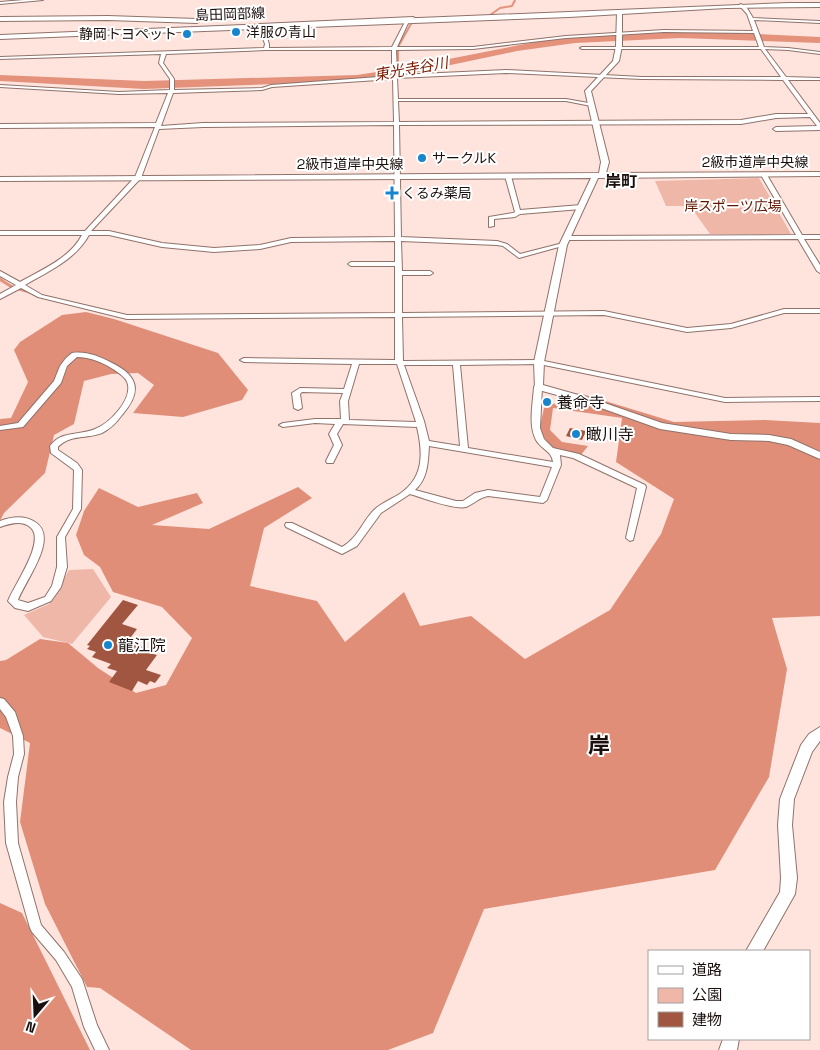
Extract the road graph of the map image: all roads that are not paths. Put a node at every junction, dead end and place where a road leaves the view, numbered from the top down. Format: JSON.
{"nodes":[{"id":1,"x":41,"y":0,"type":"edge"},
{"id":2,"x":0,"y":2,"type":"edge"},
{"id":3,"x":813,"y":4,"type":"edge"},
{"id":4,"x":741,"y":5,"type":"junction"},
{"id":5,"x":619,"y":13,"type":"junction"},
{"id":6,"x":469,"y":18,"type":"junction"},
{"id":7,"x":0,"y":19,"type":"edge"},
{"id":8,"x":751,"y":19,"type":"junction"},
{"id":9,"x":408,"y":20,"type":"junction"},
{"id":10,"x":818,"y":24,"type":"edge"},
{"id":11,"x":260,"y":26,"type":"junction"},
{"id":12,"x":225,"y":27,"type":"junction"},
{"id":13,"x":755,"y":35,"type":"junction"},
{"id":14,"x":0,"y":38,"type":"edge"},
{"id":15,"x":619,"y":39,"type":"junction"},
{"id":16,"x":394,"y":48,"type":"junction"},
{"id":17,"x":582,"y":48,"type":"dead end"},
{"id":18,"x":762,"y":48,"type":"junction"},
{"id":19,"x":266,"y":49,"type":"junction"},
{"id":20,"x":164,"y":53,"type":"junction"},
{"id":21,"x":820,"y":53,"type":"edge"},
{"id":22,"x":0,"y":58,"type":"edge"},
{"id":23,"x":395,"y":75,"type":"junction"},
{"id":24,"x":600,"y":76,"type":"junction"},
{"id":25,"x":784,"y":78,"type":"junction"},
{"id":26,"x":820,"y":79,"type":"edge"},
{"id":27,"x":0,"y":86,"type":"edge"},
{"id":28,"x":172,"y":90,"type":"junction"},
{"id":29,"x":396,"y":100,"type":"junction"},
{"id":30,"x":591,"y":104,"type":"junction"},
{"id":31,"x":811,"y":115,"type":"junction"},
{"id":32,"x":818,"y":120,"type":"edge"},
{"id":33,"x":594,"y":123,"type":"junction"},
{"id":34,"x":396,"y":124,"type":"junction"},
{"id":35,"x":0,"y":126,"type":"edge"},
{"id":36,"x":158,"y":127,"type":"junction"},
{"id":37,"x":820,"y":128,"type":"edge"},
{"id":38,"x":776,"y":129,"type":"dead end"},
{"id":39,"x":820,"y":174,"type":"edge"},
{"id":40,"x":599,"y":175,"type":"junction"},
{"id":41,"x":764,"y":175,"type":"junction"},
{"id":42,"x":398,"y":176,"type":"junction"},
{"id":43,"x":508,"y":176,"type":"junction"},
{"id":44,"x":138,"y":178,"type":"junction"},
{"id":45,"x":0,"y":179,"type":"edge"},
{"id":46,"x":581,"y":207,"type":"junction"},
{"id":47,"x":518,"y":212,"type":"junction"},
{"id":48,"x":491,"y":226,"type":"dead end"},
{"id":49,"x":87,"y":232,"type":"junction"},
{"id":50,"x":0,"y":233,"type":"edge"},
{"id":51,"x":800,"y":237,"type":"junction"},
{"id":52,"x":820,"y":237,"type":"edge"},
{"id":53,"x":398,"y":239,"type":"junction"},
{"id":54,"x":565,"y":242,"type":"junction"},
{"id":55,"x":351,"y":264,"type":"dead end"},
{"id":56,"x":398,"y":264,"type":"junction"},
{"id":57,"x":820,"y":272,"type":"edge"},
{"id":58,"x":0,"y":273,"type":"edge"},
{"id":59,"x":398,"y":273,"type":"junction"},
{"id":60,"x":430,"y":273,"type":"dead end"},
{"id":61,"x":19,"y":285,"type":"junction"},
{"id":62,"x":10,"y":290,"type":"junction"},
{"id":63,"x":0,"y":297,"type":"edge"},
{"id":64,"x":0,"y":300,"type":"edge"},
{"id":65,"x":820,"y":311,"type":"edge"},
{"id":66,"x":548,"y":314,"type":"junction"},
{"id":67,"x":398,"y":315,"type":"junction"},
{"id":68,"x":244,"y":360,"type":"dead end"},
{"id":69,"x":356,"y":361,"type":"junction"},
{"id":70,"x":400,"y":362,"type":"junction"},
{"id":71,"x":456,"y":362,"type":"junction"},
{"id":72,"x":539,"y":362,"type":"junction"},
{"id":73,"x":538,"y":387,"type":"junction"},
{"id":74,"x":347,"y":391,"type":"junction"},
{"id":75,"x":820,"y":399,"type":"edge"},
{"id":76,"x":298,"y":408,"type":"dead end"},
{"id":77,"x":343,"y":421,"type":"junction"},
{"id":78,"x":284,"y":425,"type":"dead end"},
{"id":79,"x":421,"y":425,"type":"junction"},
{"id":80,"x":0,"y":428,"type":"edge"},
{"id":81,"x":425,"y":443,"type":"junction"},
{"id":82,"x":464,"y":449,"type":"junction"},
{"id":83,"x":550,"y":450,"type":"junction"},
{"id":84,"x":820,"y":456,"type":"edge"},
{"id":85,"x":330,"y":461,"type":"dead end"},
{"id":86,"x":557,"y":465,"type":"junction"},
{"id":87,"x":409,"y":491,"type":"junction"},
{"id":88,"x":0,"y":524,"type":"edge"},
{"id":89,"x":289,"y":525,"type":"dead end"},
{"id":90,"x":630,"y":538,"type":"dead end"},
{"id":91,"x":0,"y":702,"type":"edge"},
{"id":92,"x":820,"y":733,"type":"edge"},
{"id":93,"x":755,"y":950,"type":"edge"},
{"id":94,"x":102,"y":1050,"type":"edge"}],
"edges":[{"from":1,"to":2,"type":"street"},
{"from":3,"to":4,"type":"main road","name":"島田岡部線"},
{"from":4,"to":5,"type":"main road","name":"島田岡部線"},
{"from":4,"to":8,"type":"street"},
{"from":5,"to":6,"type":"main road","name":"島田岡部線"},
{"from":5,"to":15,"type":"street"},
{"from":6,"to":9,"type":"main road","name":"島田岡部線"},
{"from":6,"to":11,"type":"street"},
{"from":7,"to":12,"type":"main road"},
{"from":8,"to":10,"type":"street"},
{"from":8,"to":13,"type":"street"},
{"from":9,"to":11,"type":"main road","name":"島田岡部線"},
{"from":9,"to":16,"type":"street"},
{"from":11,"to":12,"type":"main road","name":"島田岡部線"},
{"from":11,"to":19,"type":"street"},
{"from":12,"to":14,"type":"main road","name":"島田岡部線"},
{"from":13,"to":15,"type":"street"},
{"from":13,"to":18,"type":"street"},
{"from":15,"to":16,"type":"street"},
{"from":15,"to":17,"type":"street"},
{"from":15,"to":18,"type":"street"},
{"from":15,"to":24,"type":"street"},
{"from":16,"to":19,"type":"street"},
{"from":16,"to":23,"type":"street"},
{"from":18,"to":21,"type":"street"},
{"from":18,"to":25,"type":"street"},
{"from":19,"to":20,"type":"street"},
{"from":20,"to":22,"type":"street"},
{"from":20,"to":28,"type":"street"},
{"from":23,"to":24,"type":"street"},
{"from":23,"to":28,"type":"street"},
{"from":23,"to":29,"type":"street"},
{"from":24,"to":25,"type":"street"},
{"from":24,"to":30,"type":"street"},
{"from":25,"to":26,"type":"street"},
{"from":25,"to":31,"type":"street"},
{"from":27,"to":28,"type":"street"},
{"from":28,"to":36,"type":"street"},
{"from":29,"to":30,"type":"street"},
{"from":29,"to":34,"type":"street"},
{"from":30,"to":33,"type":"street"},
{"from":31,"to":32,"type":"street"},
{"from":31,"to":33,"type":"street"},
{"from":32,"to":37,"type":"street"},
{"from":33,"to":34,"type":"street"},
{"from":33,"to":40,"type":"street"},
{"from":34,"to":36,"type":"street"},
{"from":34,"to":42,"type":"street"},
{"from":35,"to":36,"type":"street"},
{"from":36,"to":44,"type":"street"},
{"from":37,"to":38,"type":"street"},
{"from":39,"to":41,"type":"street","name":"2級市道岸中央線"},
{"from":40,"to":41,"type":"street","name":"2級市道岸中央線"},
{"from":40,"to":43,"type":"street","name":"2級市道岸中央線"},
{"from":40,"to":46,"type":"street"},
{"from":41,"to":51,"type":"street"},
{"from":42,"to":43,"type":"street","name":"2級市道岸中央線"},
{"from":42,"to":44,"type":"street","name":"2級市道岸中央線"},
{"from":42,"to":53,"type":"street"},
{"from":43,"to":47,"type":"street"},
{"from":44,"to":45,"type":"street","name":"2級市道岸中央線"},
{"from":44,"to":49,"type":"street"},
{"from":46,"to":47,"type":"street"},
{"from":46,"to":54,"type":"street"},
{"from":47,"to":48,"type":"street"},
{"from":49,"to":50,"type":"street"},
{"from":49,"to":53,"type":"street"},
{"from":49,"to":61,"type":"street"},
{"from":51,"to":52,"type":"street"},
{"from":51,"to":54,"type":"street"},
{"from":51,"to":57,"type":"street"},
{"from":53,"to":54,"type":"street"},
{"from":53,"to":56,"type":"street"},
{"from":54,"to":66,"type":"street"},
{"from":55,"to":56,"type":"street"},
{"from":56,"to":59,"type":"street"},
{"from":58,"to":61,"type":"street"},
{"from":59,"to":60,"type":"street"},
{"from":59,"to":67,"type":"street"},
{"from":61,"to":62,"type":"street"},
{"from":61,"to":67,"type":"street"},
{"from":62,"to":63,"type":"street"},
{"from":62,"to":64,"type":"street"},
{"from":65,"to":66,"type":"street"},
{"from":66,"to":67,"type":"street"},
{"from":66,"to":72,"type":"street"},
{"from":67,"to":70,"type":"street"},
{"from":68,"to":69,"type":"street"},
{"from":69,"to":70,"type":"street"},
{"from":69,"to":74,"type":"street"},
{"from":70,"to":71,"type":"street"},
{"from":70,"to":79,"type":"street"},
{"from":71,"to":72,"type":"street"},
{"from":71,"to":82,"type":"street"},
{"from":72,"to":73,"type":"street"},
{"from":72,"to":75,"type":"street"},
{"from":73,"to":83,"type":"street"},
{"from":73,"to":84,"type":"street"},
{"from":74,"to":76,"type":"street"},
{"from":74,"to":77,"type":"street"},
{"from":77,"to":78,"type":"street"},
{"from":77,"to":79,"type":"street"},
{"from":77,"to":85,"type":"street"},
{"from":79,"to":81,"type":"street"},
{"from":80,"to":88,"type":"street"},
{"from":81,"to":82,"type":"street"},
{"from":81,"to":87,"type":"street"},
{"from":82,"to":86,"type":"street"},
{"from":83,"to":86,"type":"street"},
{"from":83,"to":90,"type":"street"},
{"from":86,"to":87,"type":"street"},
{"from":87,"to":89,"type":"street"},
{"from":91,"to":94,"type":"street"},
{"from":92,"to":93,"type":"street"}]}
